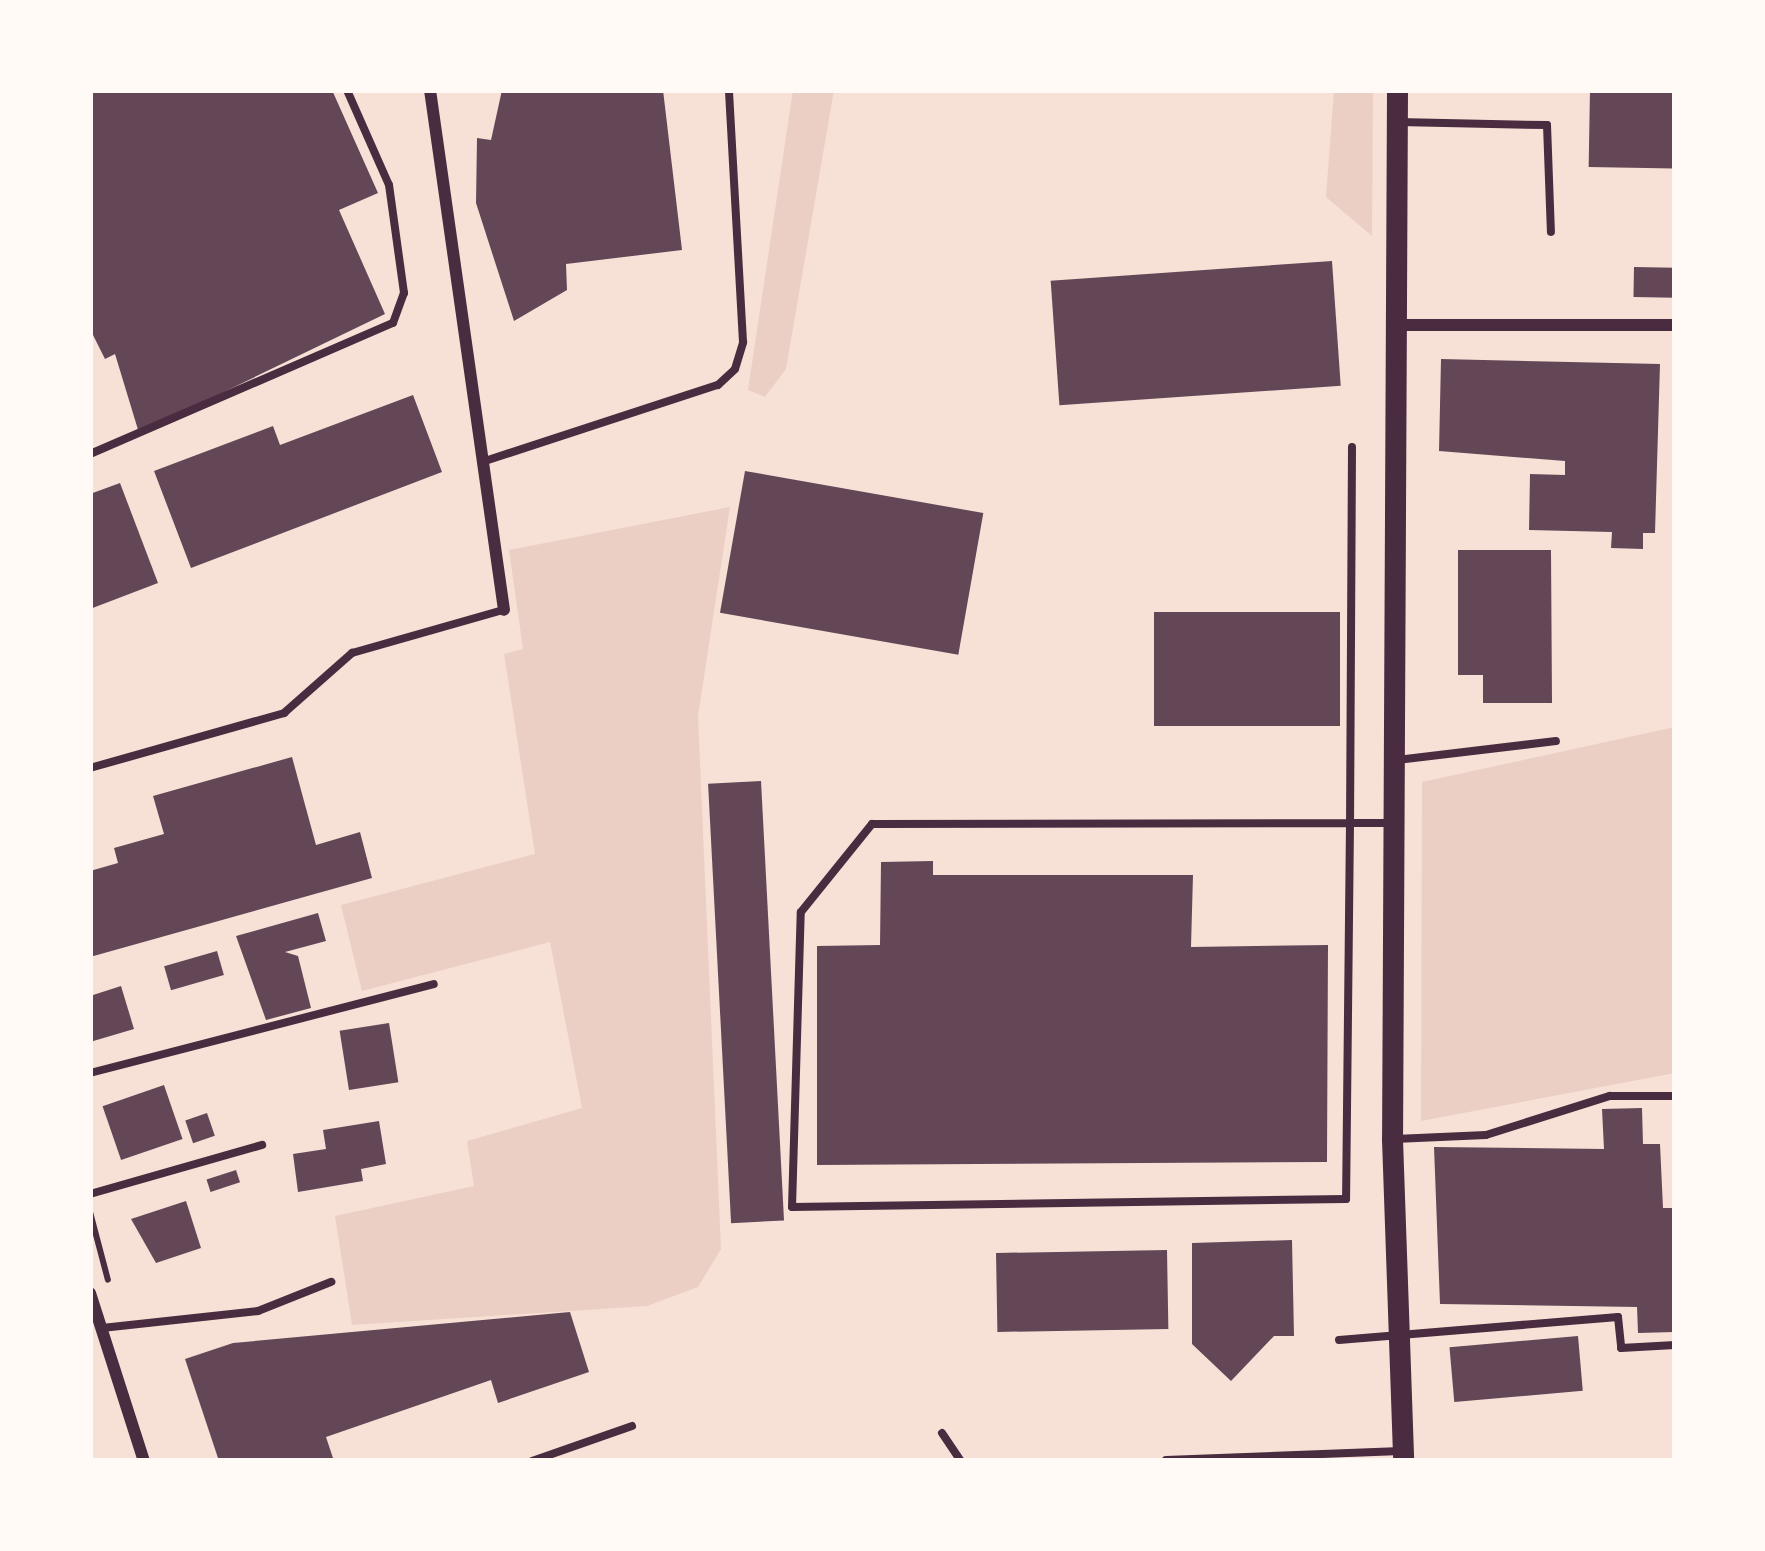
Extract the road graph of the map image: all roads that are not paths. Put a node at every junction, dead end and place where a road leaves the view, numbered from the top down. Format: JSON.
{"nodes":[{"id":1,"x":347,"y":90,"type":"edge"},
{"id":2,"x":430,"y":90,"type":"edge"},
{"id":3,"x":729,"y":90,"type":"edge"},
{"id":4,"x":1397,"y":90,"type":"edge"},
{"id":5,"x":1396,"y":122,"type":"junction"},
{"id":6,"x":1551,"y":232,"type":"dead end"},
{"id":7,"x":1394,"y":325,"type":"junction"},
{"id":8,"x":1675,"y":325,"type":"edge"},
{"id":9,"x":1352,"y":447,"type":"dead end"},
{"id":10,"x":90,"y":454,"type":"edge"},
{"id":11,"x":488,"y":460,"type":"junction"},
{"id":12,"x":504,"y":610,"type":"joint"},
{"id":13,"x":1556,"y":741,"type":"dead end"},
{"id":14,"x":1390,"y":761,"type":"junction"},
{"id":15,"x":90,"y":768,"type":"edge"},
{"id":16,"x":1350,"y":823,"type":"junction"},
{"id":17,"x":1390,"y":823,"type":"junction"},
{"id":18,"x":434,"y":984,"type":"dead end"},
{"id":19,"x":90,"y":1073,"type":"edge"},
{"id":20,"x":1675,"y":1096,"type":"edge"},
{"id":21,"x":1392,"y":1139,"type":"junction"},
{"id":22,"x":262,"y":1145,"type":"dead end"},
{"id":23,"x":90,"y":1194,"type":"edge"},
{"id":24,"x":331,"y":1282,"type":"dead end"},
{"id":25,"x":90,"y":1293,"type":"edge"},
{"id":26,"x":101,"y":1329,"type":"junction"},
{"id":27,"x":1397,"y":1329,"type":"junction"},
{"id":28,"x":1339,"y":1340,"type":"dead end"},
{"id":29,"x":1675,"y":1346,"type":"edge"},
{"id":30,"x":632,"y":1426,"type":"dead end"},
{"id":31,"x":942,"y":1432,"type":"dead end"},
{"id":32,"x":1403,"y":1456,"type":"edge"},
{"id":33,"x":1166,"y":1460,"type":"edge"},
{"id":34,"x":144,"y":1461,"type":"edge"},
{"id":35,"x":532,"y":1461,"type":"edge"},
{"id":36,"x":962,"y":1461,"type":"edge"}],
"edges":[{"from":1,"to":10,"type":"lane"},
{"from":2,"to":11,"type":"street"},
{"from":3,"to":11,"type":"lane"},
{"from":4,"to":5,"type":"street"},
{"from":5,"to":6,"type":"lane"},
{"from":5,"to":7,"type":"street"},
{"from":7,"to":8,"type":"street"},
{"from":7,"to":14,"type":"street"},
{"from":9,"to":16,"type":"lane"},
{"from":11,"to":12,"type":"street"},
{"from":12,"to":15,"type":"lane"},
{"from":13,"to":14,"type":"lane"},
{"from":14,"to":17,"type":"street"},
{"from":16,"to":16,"type":"lane"},
{"from":16,"to":17,"type":"lane"},
{"from":17,"to":21,"type":"street"},
{"from":18,"to":19,"type":"lane"},
{"from":20,"to":21,"type":"lane"},
{"from":21,"to":27,"type":"street"},
{"from":22,"to":23,"type":"lane"},
{"from":24,"to":26,"type":"lane"},
{"from":25,"to":26,"type":"street"},
{"from":26,"to":34,"type":"street"},
{"from":27,"to":28,"type":"lane"},
{"from":27,"to":29,"type":"lane"},
{"from":27,"to":32,"type":"street"},
{"from":30,"to":35,"type":"lane"},
{"from":31,"to":36,"type":"lane"},
{"from":32,"to":33,"type":"lane"}]}
